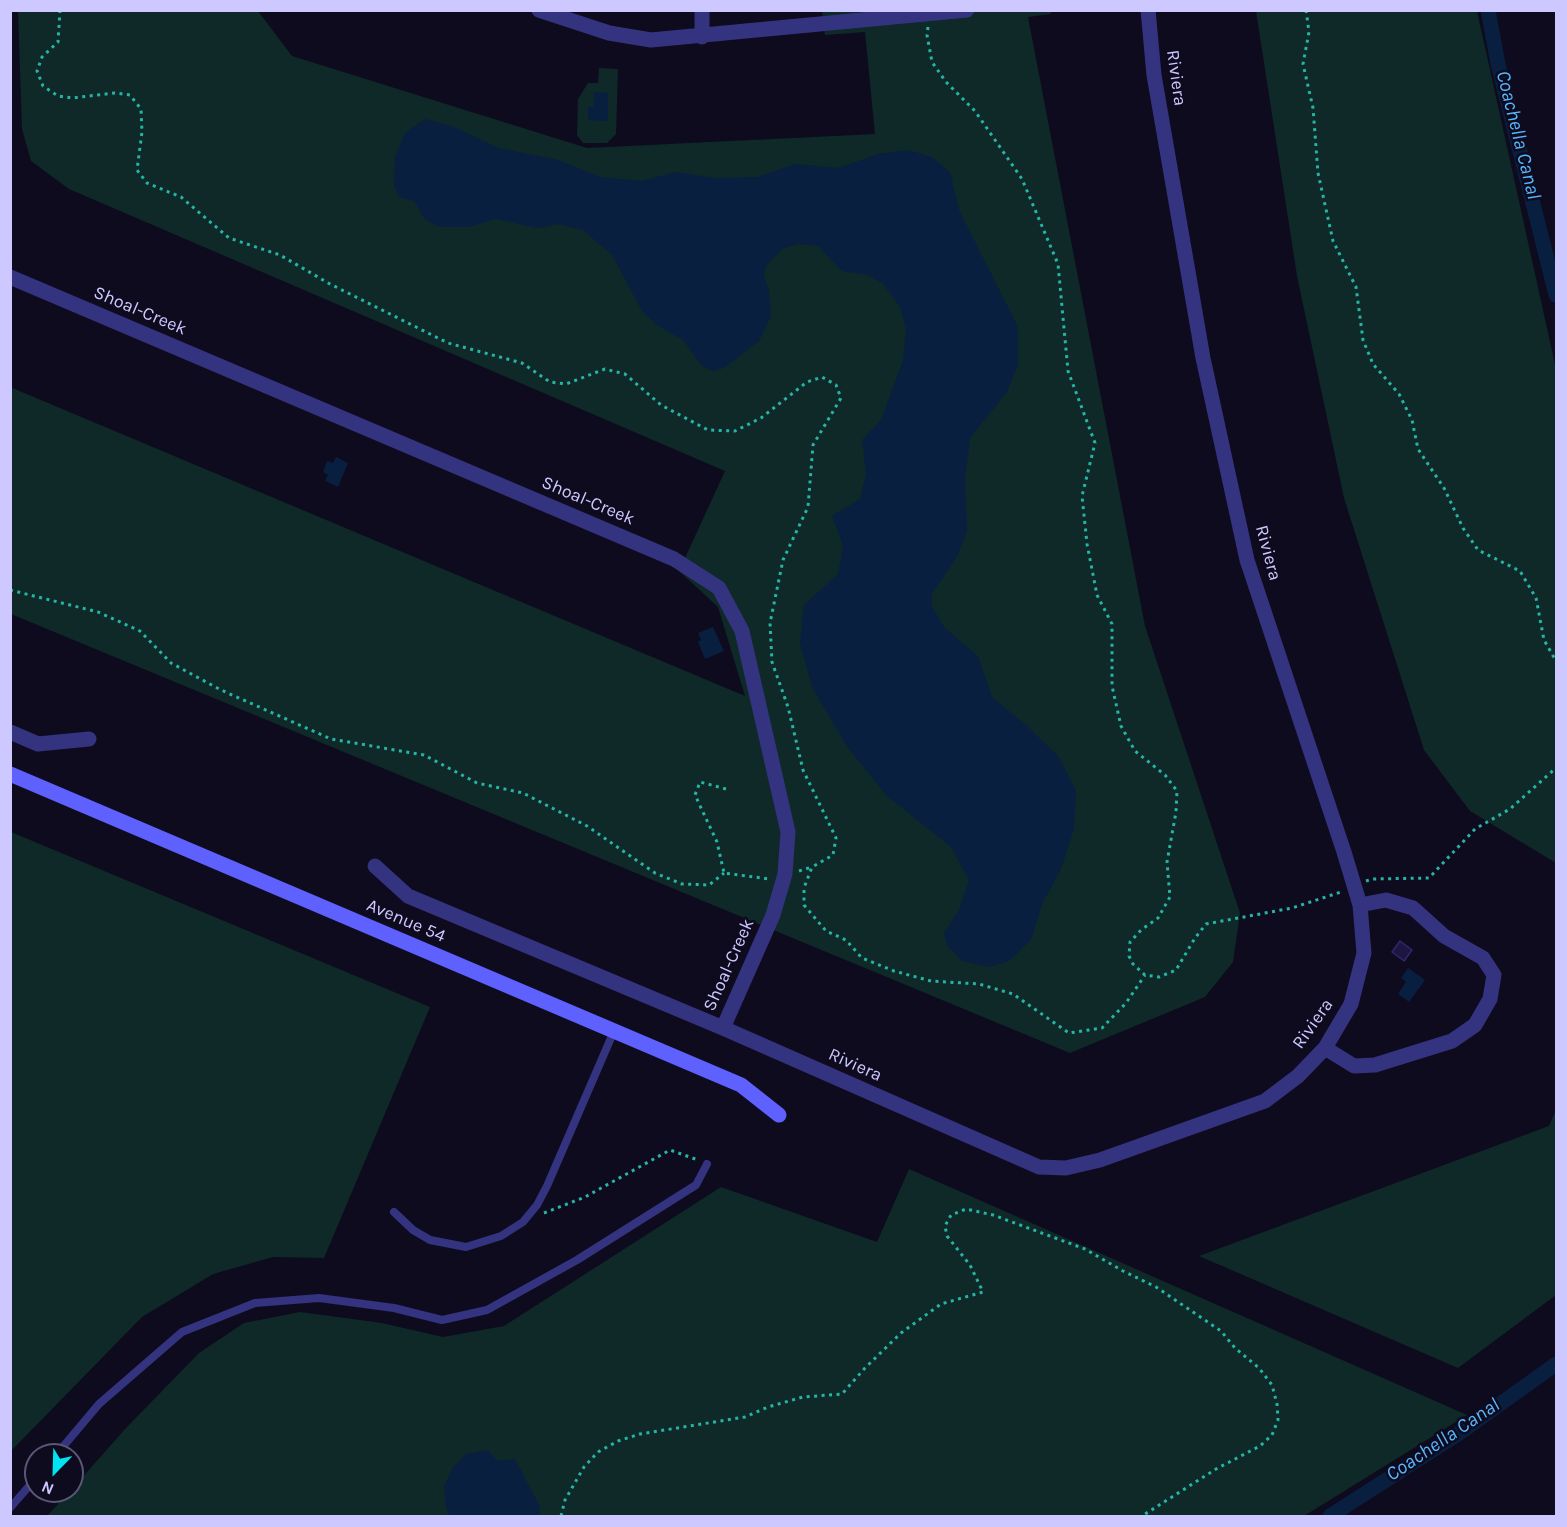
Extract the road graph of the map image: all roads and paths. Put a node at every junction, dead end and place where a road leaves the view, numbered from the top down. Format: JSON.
{"nodes":[{"id":1,"x":540,"y":10,"type":"edge"},
{"id":2,"x":702,"y":10,"type":"edge"},
{"id":3,"x":967,"y":10,"type":"edge"},
{"id":4,"x":1148,"y":10,"type":"edge"},
{"id":5,"x":1306,"y":10,"type":"edge"},
{"id":6,"x":929,"y":14,"type":"junction"},
{"id":7,"x":702,"y":37,"type":"junction"},
{"id":8,"x":10,"y":277,"type":"edge"},
{"id":9,"x":10,"y":590,"type":"edge"},
{"id":10,"x":1557,"y":661,"type":"edge"},
{"id":11,"x":10,"y":732,"type":"edge"},
{"id":12,"x":89,"y":739,"type":"dead end"},
{"id":13,"x":10,"y":774,"type":"edge"},
{"id":14,"x":726,"y":789,"type":"dead end"},
{"id":15,"x":375,"y":866,"type":"dead end"},
{"id":16,"x":812,"y":867,"type":"dead end"},
{"id":17,"x":724,"y":873,"type":"junction"},
{"id":18,"x":785,"y":874,"type":"junction"},
{"id":19,"x":1360,"y":905,"type":"junction"},
{"id":20,"x":1144,"y":975,"type":"dead end"},
{"id":21,"x":723,"y":1028,"type":"junction"},
{"id":22,"x":614,"y":1031,"type":"junction"},
{"id":23,"x":1325,"y":1048,"type":"junction"},
{"id":24,"x":779,"y":1115,"type":"dead end"},
{"id":25,"x":707,"y":1164,"type":"joint"},
{"id":26,"x":394,"y":1212,"type":"dead end"},
{"id":27,"x":523,"y":1222,"type":"junction"},
{"id":28,"x":66,"y":1443,"type":"edge"},
{"id":29,"x":24,"y":1492,"type":"edge"},
{"id":30,"x":10,"y":1508,"type":"edge"},
{"id":31,"x":561,"y":1516,"type":"edge"},
{"id":32,"x":1142,"y":1516,"type":"edge"}],
"edges":[{"from":1,"to":7,"type":"street"},
{"from":2,"to":7,"type":"street"},
{"from":3,"to":6,"type":"street"},
{"from":4,"to":19,"type":"street","name":"Riviera"},
{"from":5,"to":10,"type":"path"},
{"from":6,"to":7,"type":"street"},
{"from":6,"to":20,"type":"path"},
{"from":8,"to":18,"type":"street","name":"Shoal-Creek"},
{"from":9,"to":17,"type":"path"},
{"from":11,"to":12,"type":"street"},
{"from":13,"to":22,"type":"street","name":"Avenue 54"},
{"from":14,"to":17,"type":"path"},
{"from":15,"to":21,"type":"street","name":"Riviera"},
{"from":16,"to":18,"type":"path"},
{"from":17,"to":18,"type":"path"},
{"from":18,"to":21,"type":"street","name":"Shoal-Creek"},
{"from":19,"to":23,"type":"street","name":"Riviera"},
{"from":19,"to":23,"type":"street"},
{"from":21,"to":23,"type":"street","name":"Riviera"},
{"from":22,"to":24,"type":"street","name":"Avenue 54"},
{"from":22,"to":27,"type":"lane"},
{"from":25,"to":27,"type":"path"},
{"from":25,"to":28,"type":"lane"},
{"from":26,"to":27,"type":"lane"},
{"from":29,"to":30,"type":"lane"},
{"from":31,"to":32,"type":"path"}]}
